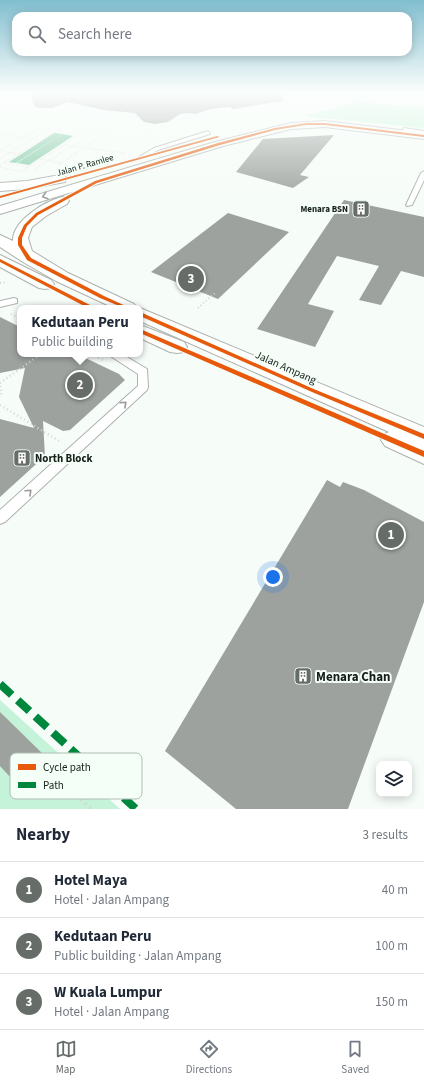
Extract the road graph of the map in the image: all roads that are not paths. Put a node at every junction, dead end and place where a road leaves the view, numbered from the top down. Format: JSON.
{"nodes":[{"id":1,"x":245,"y":130,"type":"edge"},
{"id":2,"x":281,"y":130,"type":"edge"},
{"id":3,"x":379,"y":130,"type":"edge"},
{"id":4,"x":404,"y":130,"type":"dead end"},
{"id":5,"x":208,"y":132,"type":"dead end"},
{"id":6,"x":424,"y":133,"type":"edge"},
{"id":7,"x":424,"y":136,"type":"edge"},
{"id":8,"x":142,"y":157,"type":"junction"},
{"id":9,"x":424,"y":173,"type":"edge"},
{"id":10,"x":96,"y":176,"type":"junction"},
{"id":11,"x":0,"y":187,"type":"edge"},
{"id":12,"x":0,"y":197,"type":"edge"},
{"id":13,"x":409,"y":204,"type":"dead end"},
{"id":14,"x":0,"y":210,"type":"edge"},
{"id":15,"x":0,"y":240,"type":"edge"},
{"id":16,"x":29,"y":259,"type":"junction"},
{"id":17,"x":0,"y":260,"type":"edge"},
{"id":18,"x":14,"y":301,"type":"dead end"},
{"id":19,"x":0,"y":304,"type":"edge"},
{"id":20,"x":86,"y":305,"type":"edge"},
{"id":21,"x":121,"y":305,"type":"edge"},
{"id":22,"x":143,"y":315,"type":"edge"},
{"id":23,"x":143,"y":332,"type":"edge"},
{"id":24,"x":119,"y":357,"type":"edge"},
{"id":25,"x":424,"y":437,"type":"edge"},
{"id":26,"x":424,"y":454,"type":"edge"},
{"id":27,"x":0,"y":518,"type":"edge"}],
"edges":[{"from":1,"to":8,"type":"street","name":"Jalan P. Ramlee"},
{"from":2,"to":10,"type":"street","name":"Jalan P. Ramlee"},
{"from":3,"to":7,"type":"street","name":"Jalan P. Ramlee"},
{"from":4,"to":6,"type":"lane"},
{"from":5,"to":8,"type":"lane"},
{"from":8,"to":10,"type":"street","name":"Jalan P. Ramlee"},
{"from":9,"to":13,"type":"lane"},
{"from":10,"to":11,"type":"street"},
{"from":10,"to":12,"type":"street","name":"Jalan P. Ramlee"},
{"from":10,"to":14,"type":"street","name":"Jalan P. Ramlee","one_way":true},
{"from":10,"to":16,"type":"street"},
{"from":15,"to":16,"type":"street"},
{"from":16,"to":21,"type":"street"},
{"from":17,"to":20,"type":"street"},
{"from":18,"to":19,"type":"lane"},
{"from":22,"to":25,"type":"street","name":"Jalan Ampang"},
{"from":23,"to":26,"type":"street"},
{"from":27,"to":24,"type":"lane","one_way":true}]}
